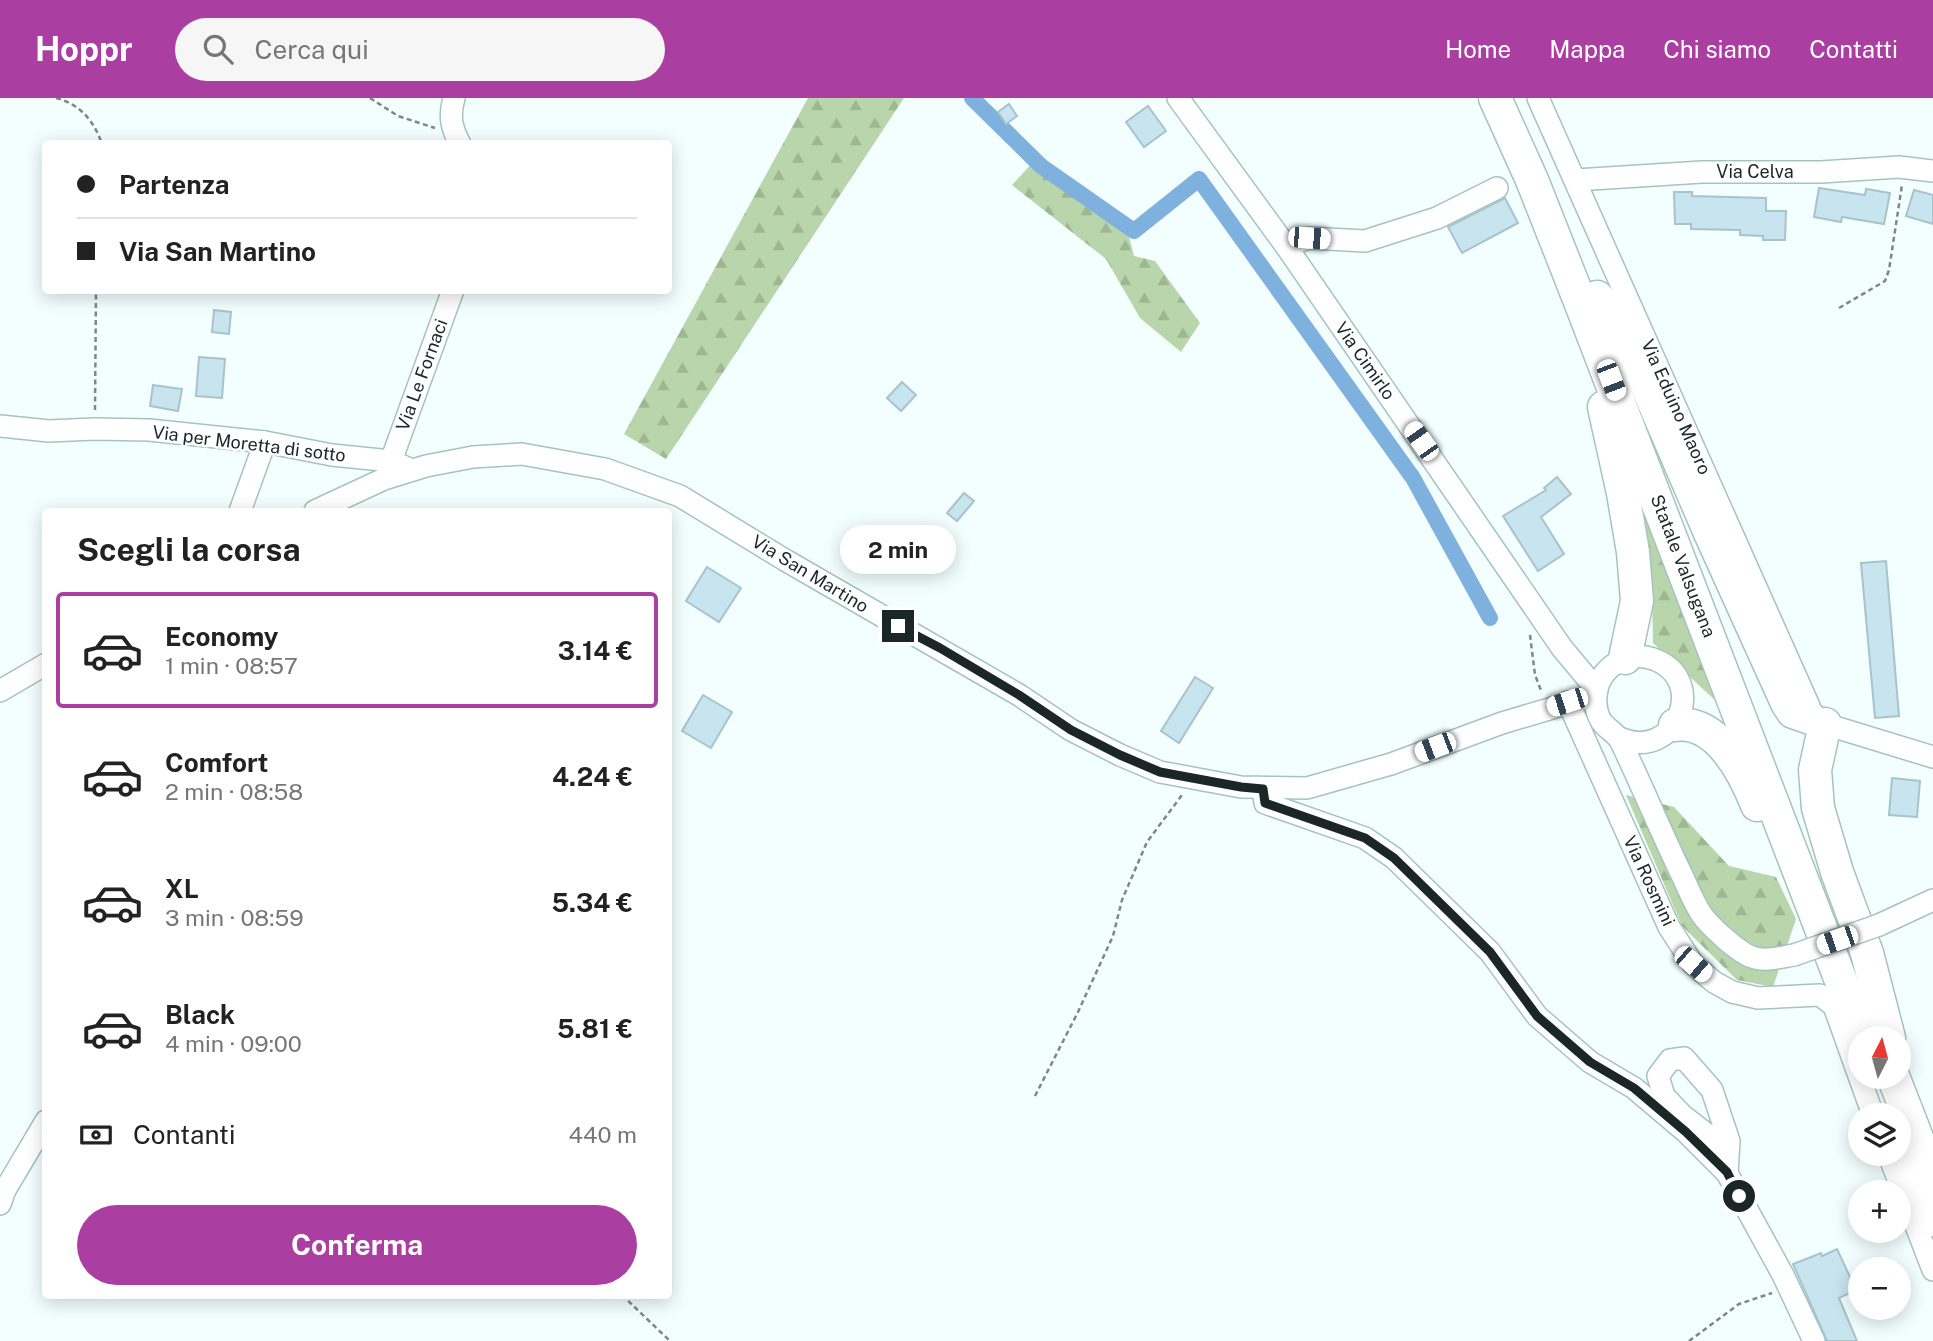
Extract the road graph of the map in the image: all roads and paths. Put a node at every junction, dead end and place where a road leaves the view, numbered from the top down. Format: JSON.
{"nodes":[{"id":1,"x":56,"y":98,"type":"edge"},
{"id":2,"x":370,"y":98,"type":"edge"},
{"id":3,"x":454,"y":98,"type":"edge"},
{"id":4,"x":1178,"y":98,"type":"edge"},
{"id":5,"x":1495,"y":98,"type":"edge"},
{"id":6,"x":1511,"y":98,"type":"edge"},
{"id":7,"x":1538,"y":98,"type":"edge"},
{"id":8,"x":457,"y":139,"type":"edge"},
{"id":9,"x":101,"y":140,"type":"edge"},
{"id":10,"x":1905,"y":168,"type":"junction"},
{"id":11,"x":1933,"y":171,"type":"edge"},
{"id":12,"x":1576,"y":180,"type":"junction"},
{"id":13,"x":1497,"y":188,"type":"dead end"},
{"id":14,"x":1286,"y":246,"type":"junction"},
{"id":15,"x":96,"y":294,"type":"edge"},
{"id":16,"x":452,"y":294,"type":"edge"},
{"id":17,"x":1589,"y":300,"type":"junction"},
{"id":18,"x":1839,"y":308,"type":"dead end"},
{"id":19,"x":0,"y":426,"type":"edge"},
{"id":20,"x":94,"y":429,"type":"junction"},
{"id":21,"x":265,"y":442,"type":"junction"},
{"id":22,"x":391,"y":460,"type":"junction"},
{"id":23,"x":412,"y":470,"type":"junction"},
{"id":24,"x":241,"y":508,"type":"edge"},
{"id":25,"x":321,"y":508,"type":"edge"},
{"id":26,"x":1572,"y":661,"type":"junction"},
{"id":27,"x":42,"y":666,"type":"edge"},
{"id":28,"x":1604,"y":685,"type":"junction"},
{"id":29,"x":0,"y":691,"type":"edge"},
{"id":30,"x":1567,"y":702,"type":"junction"},
{"id":31,"x":1817,"y":721,"type":"junction"},
{"id":32,"x":1662,"y":733,"type":"junction"},
{"id":33,"x":1620,"y":738,"type":"junction"},
{"id":34,"x":1933,"y":757,"type":"edge"},
{"id":35,"x":1194,"y":779,"type":"junction"},
{"id":36,"x":1638,"y":783,"type":"junction"},
{"id":37,"x":1263,"y":789,"type":"junction"},
{"id":38,"x":1933,"y":900,"type":"edge"},
{"id":39,"x":1822,"y":928,"type":"junction"},
{"id":40,"x":1859,"y":1026,"type":"edge"},
{"id":41,"x":1874,"y":1026,"type":"edge"},
{"id":42,"x":1886,"y":1026,"type":"edge"},
{"id":43,"x":1035,"y":1096,"type":"dead end"},
{"id":44,"x":1869,"y":1103,"type":"edge"},
{"id":45,"x":42,"y":1128,"type":"edge"},
{"id":46,"x":1729,"y":1141,"type":"dead end"},
{"id":47,"x":1911,"y":1141,"type":"edge"},
{"id":48,"x":1911,"y":1154,"type":"edge"},
{"id":49,"x":1893,"y":1166,"type":"edge"},
{"id":50,"x":1727,"y":1172,"type":"junction"},
{"id":51,"x":1933,"y":1180,"type":"edge"},
{"id":52,"x":0,"y":1204,"type":"edge"},
{"id":53,"x":1933,"y":1220,"type":"edge"},
{"id":54,"x":1933,"y":1270,"type":"edge"},
{"id":55,"x":1788,"y":1287,"type":"junction"},
{"id":56,"x":626,"y":1299,"type":"edge"},
{"id":57,"x":670,"y":1341,"type":"edge"},
{"id":58,"x":1689,"y":1341,"type":"edge"},
{"id":59,"x":1814,"y":1341,"type":"edge"}],
"edges":[{"from":1,"to":9,"type":"path"},
{"from":2,"to":8,"type":"path"},
{"from":3,"to":8,"type":"street"},
{"from":4,"to":14,"type":"street","name":"Via Cimirlo"},
{"from":5,"to":17,"type":"highway","name":"Statale Valsugana"},
{"from":6,"to":17,"type":"highway","name":"Statale Valsugana"},
{"from":7,"to":12,"type":"street","name":"Via Eduino Maoro"},
{"from":10,"to":11,"type":"street","name":"Via Celva"},
{"from":10,"to":12,"type":"street","name":"Via Celva"},
{"from":10,"to":18,"type":"path"},
{"from":12,"to":31,"type":"street","name":"Via Eduino Maoro"},
{"from":13,"to":14,"type":"street"},
{"from":14,"to":26,"type":"street","name":"Via Cimirlo"},
{"from":15,"to":20,"type":"path"},
{"from":16,"to":22,"type":"street","name":"Via Le Fornaci"},
{"from":17,"to":28,"type":"highway"},
{"from":17,"to":31,"type":"highway"},
{"from":17,"to":39,"type":"highway","name":"Statale Valsugana"},
{"from":17,"to":41,"type":"highway","name":"Statale Valsugana"},
{"from":19,"to":20,"type":"street","name":"Via per Moretta di sotto"},
{"from":20,"to":21,"type":"street","name":"Via per Moretta di sotto"},
{"from":21,"to":22,"type":"street","name":"Via per Moretta di sotto"},
{"from":21,"to":24,"type":"street"},
{"from":22,"to":23,"type":"street","name":"Via per Moretta di sotto"},
{"from":23,"to":25,"type":"street","name":"Via San Martino"},
{"from":23,"to":35,"type":"street","name":"Via San Martino"},
{"from":26,"to":28,"type":"street"},
{"from":26,"to":30,"type":"street"},
{"from":27,"to":29,"type":"street"},
{"from":28,"to":30,"type":"street"},
{"from":28,"to":32,"type":"street"},
{"from":28,"to":33,"type":"street"},
{"from":30,"to":37,"type":"street","name":"Via San Martino"},
{"from":30,"to":44,"type":"street","name":"Via Rosmini"},
{"from":31,"to":34,"type":"street"},
{"from":31,"to":42,"type":"highway"},
{"from":32,"to":33,"type":"street"},
{"from":32,"to":36,"type":"street"},
{"from":32,"to":39,"type":"highway"},
{"from":33,"to":36,"type":"street"},
{"from":35,"to":37,"type":"street","name":"Via San Martino"},
{"from":35,"to":43,"type":"path"},
{"from":36,"to":38,"type":"street","bridge":true},
{"from":37,"to":50,"type":"street"},
{"from":39,"to":40,"type":"highway","name":"Statale Valsugana"},
{"from":45,"to":52,"type":"street"},
{"from":46,"to":50,"type":"street"},
{"from":47,"to":51,"type":"highway"},
{"from":48,"to":53,"type":"highway"},
{"from":49,"to":54,"type":"street"},
{"from":50,"to":55,"type":"street"},
{"from":55,"to":58,"type":"path"},
{"from":55,"to":59,"type":"street"},
{"from":56,"to":57,"type":"path"}]}
